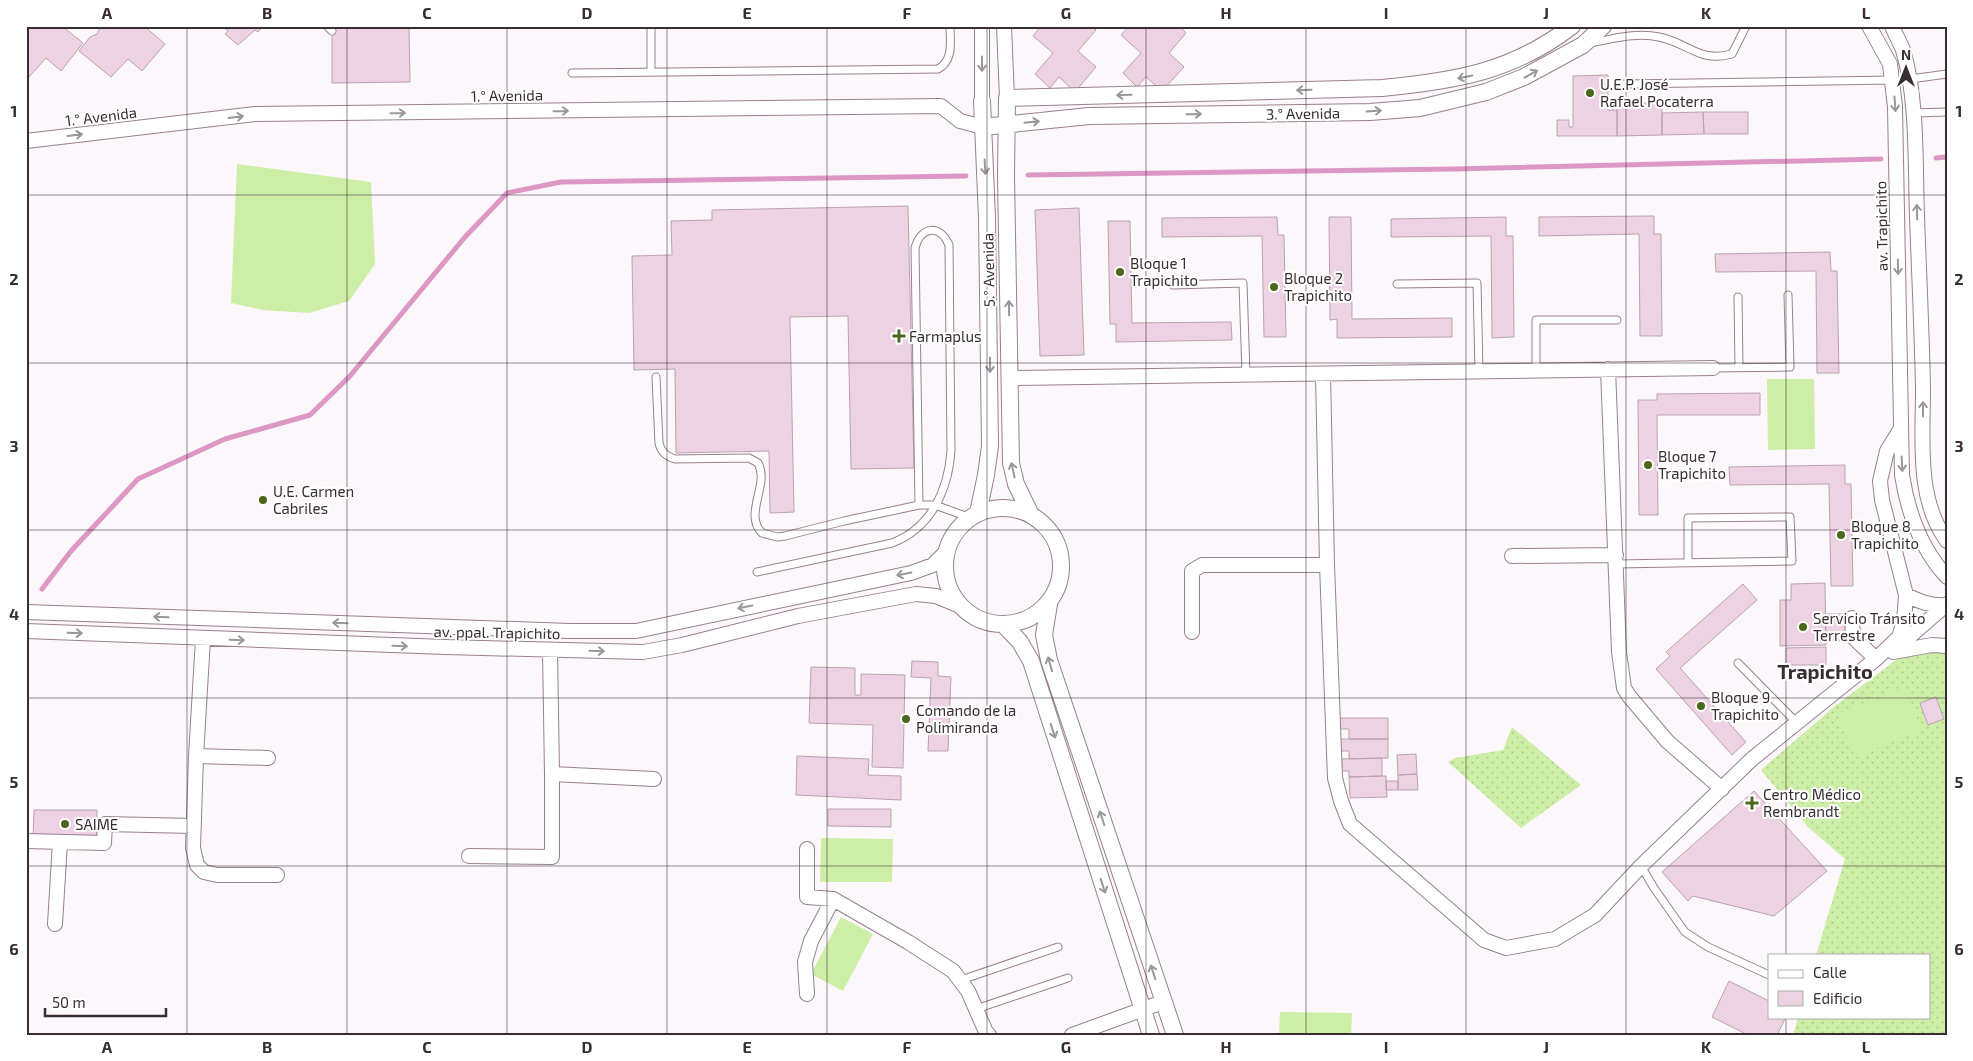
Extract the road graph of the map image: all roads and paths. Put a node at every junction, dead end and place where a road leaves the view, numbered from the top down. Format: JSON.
{"nodes":[{"id":1,"x":651,"y":26,"type":"edge"},
{"id":2,"x":950,"y":26,"type":"edge"},
{"id":3,"x":982,"y":26,"type":"edge"},
{"id":4,"x":1004,"y":26,"type":"edge"},
{"id":5,"x":1572,"y":26,"type":"edge"},
{"id":6,"x":1603,"y":26,"type":"edge"},
{"id":7,"x":1648,"y":26,"type":"edge"},
{"id":8,"x":1746,"y":26,"type":"edge"},
{"id":9,"x":1869,"y":26,"type":"edge"},
{"id":10,"x":1892,"y":26,"type":"edge"},
{"id":11,"x":1642,"y":34,"type":"junction"},
{"id":12,"x":1583,"y":45,"type":"junction"},
{"id":13,"x":651,"y":72,"type":"junction"},
{"id":14,"x":572,"y":73,"type":"dead end"},
{"id":15,"x":1947,"y":74,"type":"edge"},
{"id":16,"x":1910,"y":79,"type":"junction"},
{"id":17,"x":1892,"y":80,"type":"junction"},
{"id":18,"x":1623,"y":84,"type":"dead end"},
{"id":19,"x":1007,"y":98,"type":"junction"},
{"id":20,"x":982,"y":101,"type":"joint"},
{"id":21,"x":1912,"y":112,"type":"junction"},
{"id":22,"x":1947,"y":112,"type":"edge"},
{"id":23,"x":1008,"y":124,"type":"junction"},
{"id":24,"x":983,"y":127,"type":"junction"},
{"id":25,"x":26,"y":141,"type":"edge"},
{"id":26,"x":1397,"y":284,"type":"dead end"},
{"id":27,"x":1173,"y":285,"type":"dead end"},
{"id":28,"x":1788,"y":295,"type":"dead end"},
{"id":29,"x":1738,"y":297,"type":"dead end"},
{"id":30,"x":1617,"y":320,"type":"dead end"},
{"id":31,"x":1739,"y":367,"type":"junction"},
{"id":32,"x":1713,"y":368,"type":"joint"},
{"id":33,"x":1608,"y":369,"type":"junction"},
{"id":34,"x":1536,"y":370,"type":"junction"},
{"id":35,"x":1479,"y":371,"type":"junction"},
{"id":36,"x":1323,"y":374,"type":"junction"},
{"id":37,"x":1246,"y":375,"type":"junction"},
{"id":38,"x":656,"y":377,"type":"dead end"},
{"id":39,"x":1010,"y":378,"type":"junction"},
{"id":40,"x":1900,"y":430,"type":"junction"},
{"id":41,"x":919,"y":505,"type":"junction"},
{"id":42,"x":935,"y":505,"type":"junction"},
{"id":43,"x":1031,"y":515,"type":"junction"},
{"id":44,"x":974,"y":516,"type":"junction"},
{"id":45,"x":1947,"y":541,"type":"edge"},
{"id":46,"x":946,"y":552,"type":"junction"},
{"id":47,"x":1512,"y":556,"type":"dead end"},
{"id":48,"x":1616,"y":560,"type":"junction"},
{"id":49,"x":1688,"y":563,"type":"junction"},
{"id":50,"x":1327,"y":565,"type":"junction"},
{"id":51,"x":757,"y":572,"type":"dead end"},
{"id":52,"x":1947,"y":577,"type":"edge"},
{"id":53,"x":1906,"y":595,"type":"junction"},
{"id":54,"x":1049,"y":604,"type":"junction"},
{"id":55,"x":958,"y":605,"type":"junction"},
{"id":56,"x":1947,"y":605,"type":"edge"},
{"id":57,"x":26,"y":612,"type":"edge"},
{"id":58,"x":185,"y":618,"type":"junction"},
{"id":59,"x":1852,"y":618,"type":"dead end"},
{"id":60,"x":1004,"y":625,"type":"junction"},
{"id":61,"x":26,"y":631,"type":"edge"},
{"id":62,"x":569,"y":631,"type":"junction"},
{"id":63,"x":1192,"y":632,"type":"dead end"},
{"id":64,"x":184,"y":638,"type":"junction"},
{"id":65,"x":203,"y":639,"type":"junction"},
{"id":66,"x":1947,"y":646,"type":"edge"},
{"id":67,"x":550,"y":650,"type":"junction"},
{"id":68,"x":569,"y":650,"type":"junction"},
{"id":69,"x":1892,"y":652,"type":"junction"},
{"id":70,"x":1876,"y":659,"type":"junction"},
{"id":71,"x":1738,"y":663,"type":"dead end"},
{"id":72,"x":1797,"y":724,"type":"junction"},
{"id":73,"x":196,"y":756,"type":"junction"},
{"id":74,"x":268,"y":758,"type":"dead end"},
{"id":75,"x":552,"y":774,"type":"junction"},
{"id":76,"x":654,"y":779,"type":"dead end"},
{"id":77,"x":1722,"y":789,"type":"junction"},
{"id":78,"x":194,"y":826,"type":"junction"},
{"id":79,"x":26,"y":841,"type":"edge"},
{"id":80,"x":60,"y":842,"type":"junction"},
{"id":81,"x":808,"y":849,"type":"dead end"},
{"id":82,"x":469,"y":856,"type":"dead end"},
{"id":83,"x":1641,"y":866,"type":"junction"},
{"id":84,"x":277,"y":875,"type":"dead end"},
{"id":85,"x":833,"y":899,"type":"junction"},
{"id":86,"x":55,"y":924,"type":"dead end"},
{"id":87,"x":1058,"y":947,"type":"dead end"},
{"id":88,"x":1768,"y":976,"type":"edge"},
{"id":89,"x":1068,"y":978,"type":"dead end"},
{"id":90,"x":961,"y":980,"type":"junction"},
{"id":91,"x":807,"y":994,"type":"dead end"},
{"id":92,"x":1163,"y":1002,"type":"junction"},
{"id":93,"x":976,"y":1009,"type":"junction"},
{"id":94,"x":1142,"y":1010,"type":"junction"},
{"id":95,"x":989,"y":1035,"type":"edge"},
{"id":96,"x":1072,"y":1035,"type":"edge"},
{"id":97,"x":1151,"y":1035,"type":"edge"},
{"id":98,"x":1175,"y":1035,"type":"edge"}],
"edges":[{"from":1,"to":13,"type":"lane"},
{"from":2,"to":13,"type":"lane"},
{"from":3,"to":20,"type":"street","name":"5.° Avenida","one_way":true},
{"from":4,"to":19,"type":"street"},
{"from":5,"to":19,"type":"street","name":"3.° Avenida","one_way":true},
{"from":6,"to":12,"type":"street","name":"3.° Avenida"},
{"from":7,"to":11,"type":"lane"},
{"from":8,"to":11,"type":"lane"},
{"from":9,"to":17,"type":"street","name":"av. Trapichito"},
{"from":10,"to":16,"type":"street"},
{"from":11,"to":12,"type":"lane"},
{"from":23,"to":12,"type":"street","name":"3.° Avenida","one_way":true},
{"from":13,"to":14,"type":"lane"},
{"from":15,"to":16,"type":"lane"},
{"from":16,"to":21,"type":"street"},
{"from":17,"to":18,"type":"lane"},
{"from":17,"to":40,"type":"street","name":"av. Trapichito","one_way":true},
{"from":19,"to":23,"type":"street","name":"5.° Avenida"},
{"from":20,"to":24,"type":"street","name":"5.° Avenida"},
{"from":21,"to":22,"type":"lane"},
{"from":45,"to":21,"type":"street","one_way":true},
{"from":23,"to":24,"type":"street","name":"3.° Avenida"},
{"from":39,"to":23,"type":"street","name":"5.° Avenida","one_way":true},
{"from":25,"to":24,"type":"street","name":"1.° Avenida","one_way":true},
{"from":24,"to":44,"type":"street","name":"5.° Avenida","one_way":true},
{"from":26,"to":35,"type":"lane"},
{"from":27,"to":37,"type":"lane"},
{"from":28,"to":31,"type":"lane"},
{"from":29,"to":31,"type":"lane"},
{"from":30,"to":34,"type":"lane"},
{"from":31,"to":32,"type":"lane"},
{"from":32,"to":33,"type":"street"},
{"from":33,"to":34,"type":"street"},
{"from":33,"to":48,"type":"street"},
{"from":34,"to":35,"type":"street"},
{"from":35,"to":36,"type":"street"},
{"from":36,"to":37,"type":"street"},
{"from":36,"to":50,"type":"street"},
{"from":37,"to":39,"type":"street"},
{"from":38,"to":41,"type":"lane"},
{"from":43,"to":39,"type":"street","name":"5.° Avenida","one_way":true},
{"from":40,"to":52,"type":"street","name":"av. Trapichito","one_way":true},
{"from":40,"to":53,"type":"street"},
{"from":41,"to":42,"type":"lane"},
{"from":41,"to":42,"type":"lane"},
{"from":42,"to":44,"type":"lane"},
{"from":42,"to":51,"type":"lane"},
{"from":43,"to":44,"type":"street"},
{"from":43,"to":54,"type":"street"},
{"from":44,"to":46,"type":"street"},
{"from":46,"to":55,"type":"street"},
{"from":46,"to":62,"type":"street","name":"av. ppal. Trapichito","one_way":true},
{"from":47,"to":48,"type":"street"},
{"from":48,"to":49,"type":"lane"},
{"from":48,"to":77,"type":"street"},
{"from":49,"to":49,"type":"lane"},
{"from":50,"to":63,"type":"street"},
{"from":50,"to":83,"type":"street"},
{"from":53,"to":56,"type":"street"},
{"from":53,"to":70,"type":"street"},
{"from":54,"to":60,"type":"street"},
{"from":92,"to":54,"type":"street","one_way":true},
{"from":55,"to":60,"type":"street"},
{"from":68,"to":55,"type":"street","name":"av. ppal. Trapichito","one_way":true},
{"from":56,"to":69,"type":"street"},
{"from":58,"to":57,"type":"street","name":"av. ppal. Trapichito","one_way":true},
{"from":62,"to":58,"type":"street","name":"av. ppal. Trapichito","one_way":true},
{"from":58,"to":64,"type":"street"},
{"from":59,"to":70,"type":"street"},
{"from":60,"to":94,"type":"street","one_way":true},
{"from":61,"to":64,"type":"street","name":"av. ppal. Trapichito","one_way":true},
{"from":62,"to":68,"type":"street"},
{"from":64,"to":65,"type":"street","name":"av. ppal. Trapichito"},
{"from":65,"to":67,"type":"street","name":"av. ppal. Trapichito","one_way":true},
{"from":65,"to":73,"type":"street"},
{"from":66,"to":69,"type":"street"},
{"from":67,"to":68,"type":"street","name":"av. ppal. Trapichito"},
{"from":67,"to":75,"type":"street"},
{"from":69,"to":70,"type":"street"},
{"from":70,"to":72,"type":"street"},
{"from":71,"to":72,"type":"lane"},
{"from":72,"to":77,"type":"street"},
{"from":73,"to":74,"type":"street"},
{"from":73,"to":78,"type":"street"},
{"from":75,"to":76,"type":"street"},
{"from":75,"to":82,"type":"street"},
{"from":77,"to":83,"type":"street"},
{"from":78,"to":80,"type":"street"},
{"from":78,"to":84,"type":"street"},
{"from":79,"to":80,"type":"street"},
{"from":80,"to":86,"type":"street"},
{"from":81,"to":85,"type":"street"},
{"from":83,"to":88,"type":"lane"},
{"from":85,"to":90,"type":"street"},
{"from":85,"to":91,"type":"street"},
{"from":87,"to":90,"type":"lane"},
{"from":89,"to":93,"type":"lane"},
{"from":90,"to":93,"type":"street"},
{"from":92,"to":94,"type":"street"},
{"from":92,"to":98,"type":"street"},
{"from":93,"to":95,"type":"street"},
{"from":94,"to":96,"type":"street"},
{"from":94,"to":97,"type":"street"}]}
